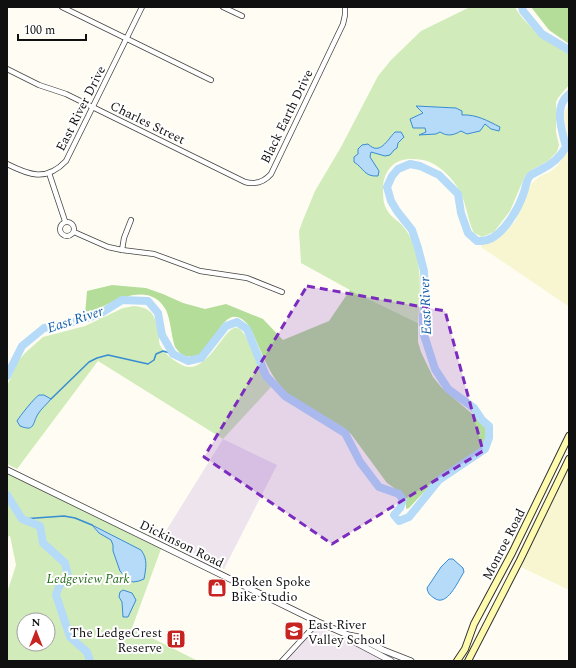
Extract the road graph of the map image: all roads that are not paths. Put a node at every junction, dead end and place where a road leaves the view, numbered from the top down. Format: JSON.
{"nodes":[{"id":1,"x":64,"y":7,"type":"edge"},
{"id":2,"x":142,"y":7,"type":"edge"},
{"id":3,"x":223,"y":7,"type":"edge"},
{"id":4,"x":346,"y":7,"type":"edge"},
{"id":5,"x":242,"y":16,"type":"dead end"},
{"id":6,"x":127,"y":39,"type":"junction"},
{"id":7,"x":7,"y":69,"type":"edge"},
{"id":8,"x":211,"y":80,"type":"dead end"},
{"id":9,"x":93,"y":107,"type":"junction"},
{"id":10,"x":7,"y":164,"type":"edge"},
{"id":11,"x":213,"y":166,"type":"joint"},
{"id":12,"x":49,"y":173,"type":"junction"},
{"id":13,"x":131,"y":220,"type":"dead end"},
{"id":14,"x":65,"y":221,"type":"junction"},
{"id":15,"x":74,"y":232,"type":"junction"},
{"id":16,"x":122,"y":250,"type":"junction"},
{"id":17,"x":282,"y":292,"type":"dead end"},
{"id":18,"x":569,"y":436,"type":"edge"},
{"id":19,"x":569,"y":459,"type":"edge"},
{"id":20,"x":7,"y":470,"type":"edge"},
{"id":21,"x":318,"y":622,"type":"junction"},
{"id":22,"x":348,"y":635,"type":"junction"},
{"id":23,"x":282,"y":661,"type":"edge"},
{"id":24,"x":391,"y":661,"type":"edge"},
{"id":25,"x":411,"y":661,"type":"edge"},
{"id":26,"x":457,"y":661,"type":"edge"},
{"id":27,"x":468,"y":661,"type":"edge"}],
"edges":[{"from":1,"to":6,"type":"street"},
{"from":2,"to":6,"type":"street","name":"East River Drive"},
{"from":3,"to":5,"type":"street"},
{"from":4,"to":11,"type":"street","name":"Black Earth Drive"},
{"from":6,"to":8,"type":"street"},
{"from":6,"to":9,"type":"street","name":"East River Drive"},
{"from":7,"to":9,"type":"street","name":"Charles Street"},
{"from":9,"to":11,"type":"street","name":"Charles Street"},
{"from":9,"to":12,"type":"street","name":"East River Drive"},
{"from":10,"to":12,"type":"street"},
{"from":12,"to":14,"type":"street"},
{"from":13,"to":16,"type":"street"},
{"from":14,"to":15,"type":"street"},
{"from":14,"to":15,"type":"street"},
{"from":15,"to":16,"type":"street"},
{"from":16,"to":17,"type":"street"},
{"from":18,"to":26,"type":"main road","name":"Monroe Road"},
{"from":19,"to":27,"type":"main road","name":"Monroe Road"},
{"from":20,"to":21,"type":"street","name":"Dickinson Road"},
{"from":21,"to":22,"type":"street","name":"Dickinson Road"},
{"from":21,"to":23,"type":"street"},
{"from":22,"to":24,"type":"street","name":"Dickinson Road"},
{"from":22,"to":25,"type":"street","name":"Dickinson Road"}]}
